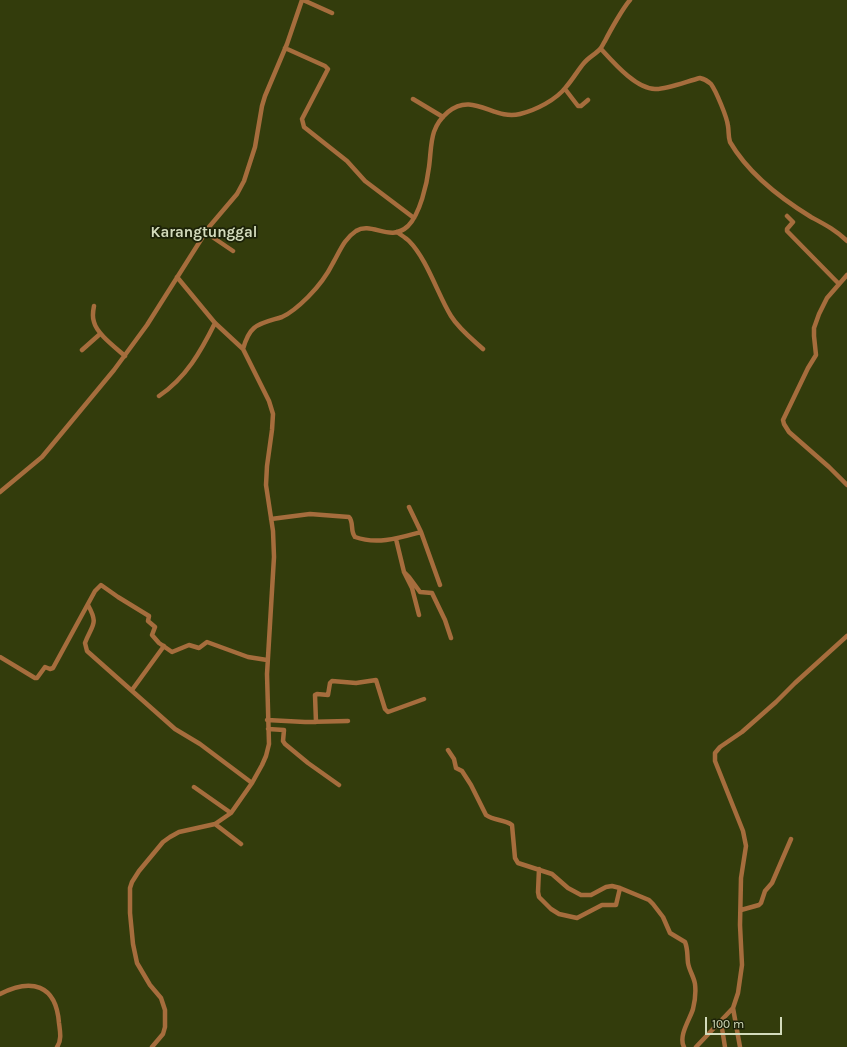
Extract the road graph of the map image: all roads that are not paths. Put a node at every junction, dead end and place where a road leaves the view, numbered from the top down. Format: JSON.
{"nodes":[{"id":1,"x":303,"y":0,"type":"edge"},
{"id":2,"x":630,"y":0,"type":"edge"},
{"id":3,"x":332,"y":13,"type":"dead end"},
{"id":4,"x":285,"y":48,"type":"junction"},
{"id":5,"x":601,"y":49,"type":"junction"},
{"id":6,"x":565,"y":89,"type":"junction"},
{"id":7,"x":413,"y":99,"type":"dead end"},
{"id":8,"x":588,"y":100,"type":"dead end"},
{"id":9,"x":443,"y":117,"type":"junction"},
{"id":10,"x":787,"y":216,"type":"dead end"},
{"id":11,"x":414,"y":218,"type":"junction"},
{"id":12,"x":205,"y":232,"type":"junction"},
{"id":13,"x":397,"y":232,"type":"junction"},
{"id":14,"x":847,"y":241,"type":"edge"},
{"id":15,"x":233,"y":251,"type":"dead end"},
{"id":16,"x":847,"y":275,"type":"edge"},
{"id":17,"x":177,"y":277,"type":"junction"},
{"id":18,"x":839,"y":284,"type":"junction"},
{"id":19,"x":94,"y":306,"type":"dead end"},
{"id":20,"x":215,"y":323,"type":"junction"},
{"id":21,"x":100,"y":334,"type":"junction"},
{"id":22,"x":243,"y":349,"type":"junction"},
{"id":23,"x":483,"y":349,"type":"dead end"},
{"id":24,"x":82,"y":350,"type":"dead end"},
{"id":25,"x":124,"y":356,"type":"junction"},
{"id":26,"x":159,"y":396,"type":"dead end"},
{"id":27,"x":847,"y":485,"type":"edge"},
{"id":28,"x":0,"y":492,"type":"edge"},
{"id":29,"x":409,"y":507,"type":"dead end"},
{"id":30,"x":270,"y":519,"type":"junction"},
{"id":31,"x":421,"y":532,"type":"junction"},
{"id":32,"x":396,"y":539,"type":"junction"},
{"id":33,"x":404,"y":572,"type":"junction"},
{"id":34,"x":440,"y":584,"type":"dead end"},
{"id":35,"x":88,"y":605,"type":"junction"},
{"id":36,"x":419,"y":615,"type":"dead end"},
{"id":37,"x":847,"y":636,"type":"edge"},
{"id":38,"x":451,"y":638,"type":"dead end"},
{"id":39,"x":164,"y":646,"type":"junction"},
{"id":40,"x":0,"y":657,"type":"edge"},
{"id":41,"x":267,"y":660,"type":"junction"},
{"id":42,"x":132,"y":690,"type":"junction"},
{"id":43,"x":424,"y":699,"type":"dead end"},
{"id":44,"x":267,"y":720,"type":"junction"},
{"id":45,"x":348,"y":721,"type":"dead end"},
{"id":46,"x":316,"y":722,"type":"junction"},
{"id":47,"x":268,"y":729,"type":"junction"},
{"id":48,"x":448,"y":750,"type":"dead end"},
{"id":49,"x":252,"y":783,"type":"junction"},
{"id":50,"x":339,"y":785,"type":"dead end"},
{"id":51,"x":194,"y":787,"type":"dead end"},
{"id":52,"x":232,"y":813,"type":"junction"},
{"id":53,"x":215,"y":824,"type":"junction"},
{"id":54,"x":791,"y":839,"type":"dead end"},
{"id":55,"x":241,"y":844,"type":"dead end"},
{"id":56,"x":539,"y":869,"type":"junction"},
{"id":57,"x":620,"y":888,"type":"junction"},
{"id":58,"x":741,"y":910,"type":"junction"},
{"id":59,"x":0,"y":994,"type":"edge"},
{"id":60,"x":733,"y":1008,"type":"junction"},
{"id":61,"x":721,"y":1022,"type":"junction"},
{"id":62,"x":57,"y":1047,"type":"edge"},
{"id":63,"x":152,"y":1047,"type":"edge"},
{"id":64,"x":684,"y":1047,"type":"edge"},
{"id":65,"x":696,"y":1047,"type":"edge"},
{"id":66,"x":725,"y":1047,"type":"edge"},
{"id":67,"x":740,"y":1047,"type":"edge"}],
"edges":[{"from":1,"to":3,"type":"street"},
{"from":1,"to":4,"type":"street"},
{"from":2,"to":5,"type":"street"},
{"from":4,"to":11,"type":"street"},
{"from":4,"to":12,"type":"street"},
{"from":5,"to":6,"type":"street"},
{"from":5,"to":14,"type":"street"},
{"from":6,"to":8,"type":"street"},
{"from":6,"to":9,"type":"street"},
{"from":7,"to":9,"type":"street"},
{"from":9,"to":11,"type":"street"},
{"from":10,"to":18,"type":"street"},
{"from":11,"to":13,"type":"street"},
{"from":12,"to":15,"type":"street"},
{"from":12,"to":17,"type":"street"},
{"from":13,"to":22,"type":"street"},
{"from":13,"to":23,"type":"street"},
{"from":16,"to":18,"type":"street"},
{"from":17,"to":20,"type":"street"},
{"from":17,"to":25,"type":"street"},
{"from":18,"to":27,"type":"street"},
{"from":19,"to":21,"type":"street"},
{"from":20,"to":22,"type":"street"},
{"from":20,"to":26,"type":"street"},
{"from":21,"to":24,"type":"street"},
{"from":21,"to":25,"type":"street"},
{"from":22,"to":30,"type":"street"},
{"from":25,"to":28,"type":"street"},
{"from":29,"to":31,"type":"street"},
{"from":30,"to":32,"type":"street"},
{"from":30,"to":41,"type":"street"},
{"from":31,"to":32,"type":"street"},
{"from":31,"to":34,"type":"street"},
{"from":32,"to":33,"type":"street"},
{"from":33,"to":36,"type":"street"},
{"from":33,"to":38,"type":"street"},
{"from":35,"to":39,"type":"street"},
{"from":35,"to":40,"type":"street"},
{"from":35,"to":42,"type":"street"},
{"from":37,"to":58,"type":"street"},
{"from":39,"to":41,"type":"street"},
{"from":39,"to":42,"type":"street"},
{"from":41,"to":44,"type":"street"},
{"from":42,"to":49,"type":"street"},
{"from":43,"to":46,"type":"street"},
{"from":44,"to":46,"type":"street"},
{"from":44,"to":47,"type":"street"},
{"from":45,"to":46,"type":"street"},
{"from":47,"to":49,"type":"street"},
{"from":47,"to":50,"type":"street"},
{"from":48,"to":56,"type":"street"},
{"from":49,"to":52,"type":"street"},
{"from":51,"to":52,"type":"street"},
{"from":52,"to":53,"type":"street"},
{"from":53,"to":55,"type":"street"},
{"from":53,"to":63,"type":"street"},
{"from":54,"to":58,"type":"street"},
{"from":56,"to":57,"type":"street"},
{"from":56,"to":57,"type":"street"},
{"from":57,"to":64,"type":"street"},
{"from":58,"to":60,"type":"street"},
{"from":59,"to":62,"type":"street"},
{"from":60,"to":61,"type":"street"},
{"from":60,"to":67,"type":"street"},
{"from":61,"to":65,"type":"street"},
{"from":61,"to":66,"type":"street"}]}
